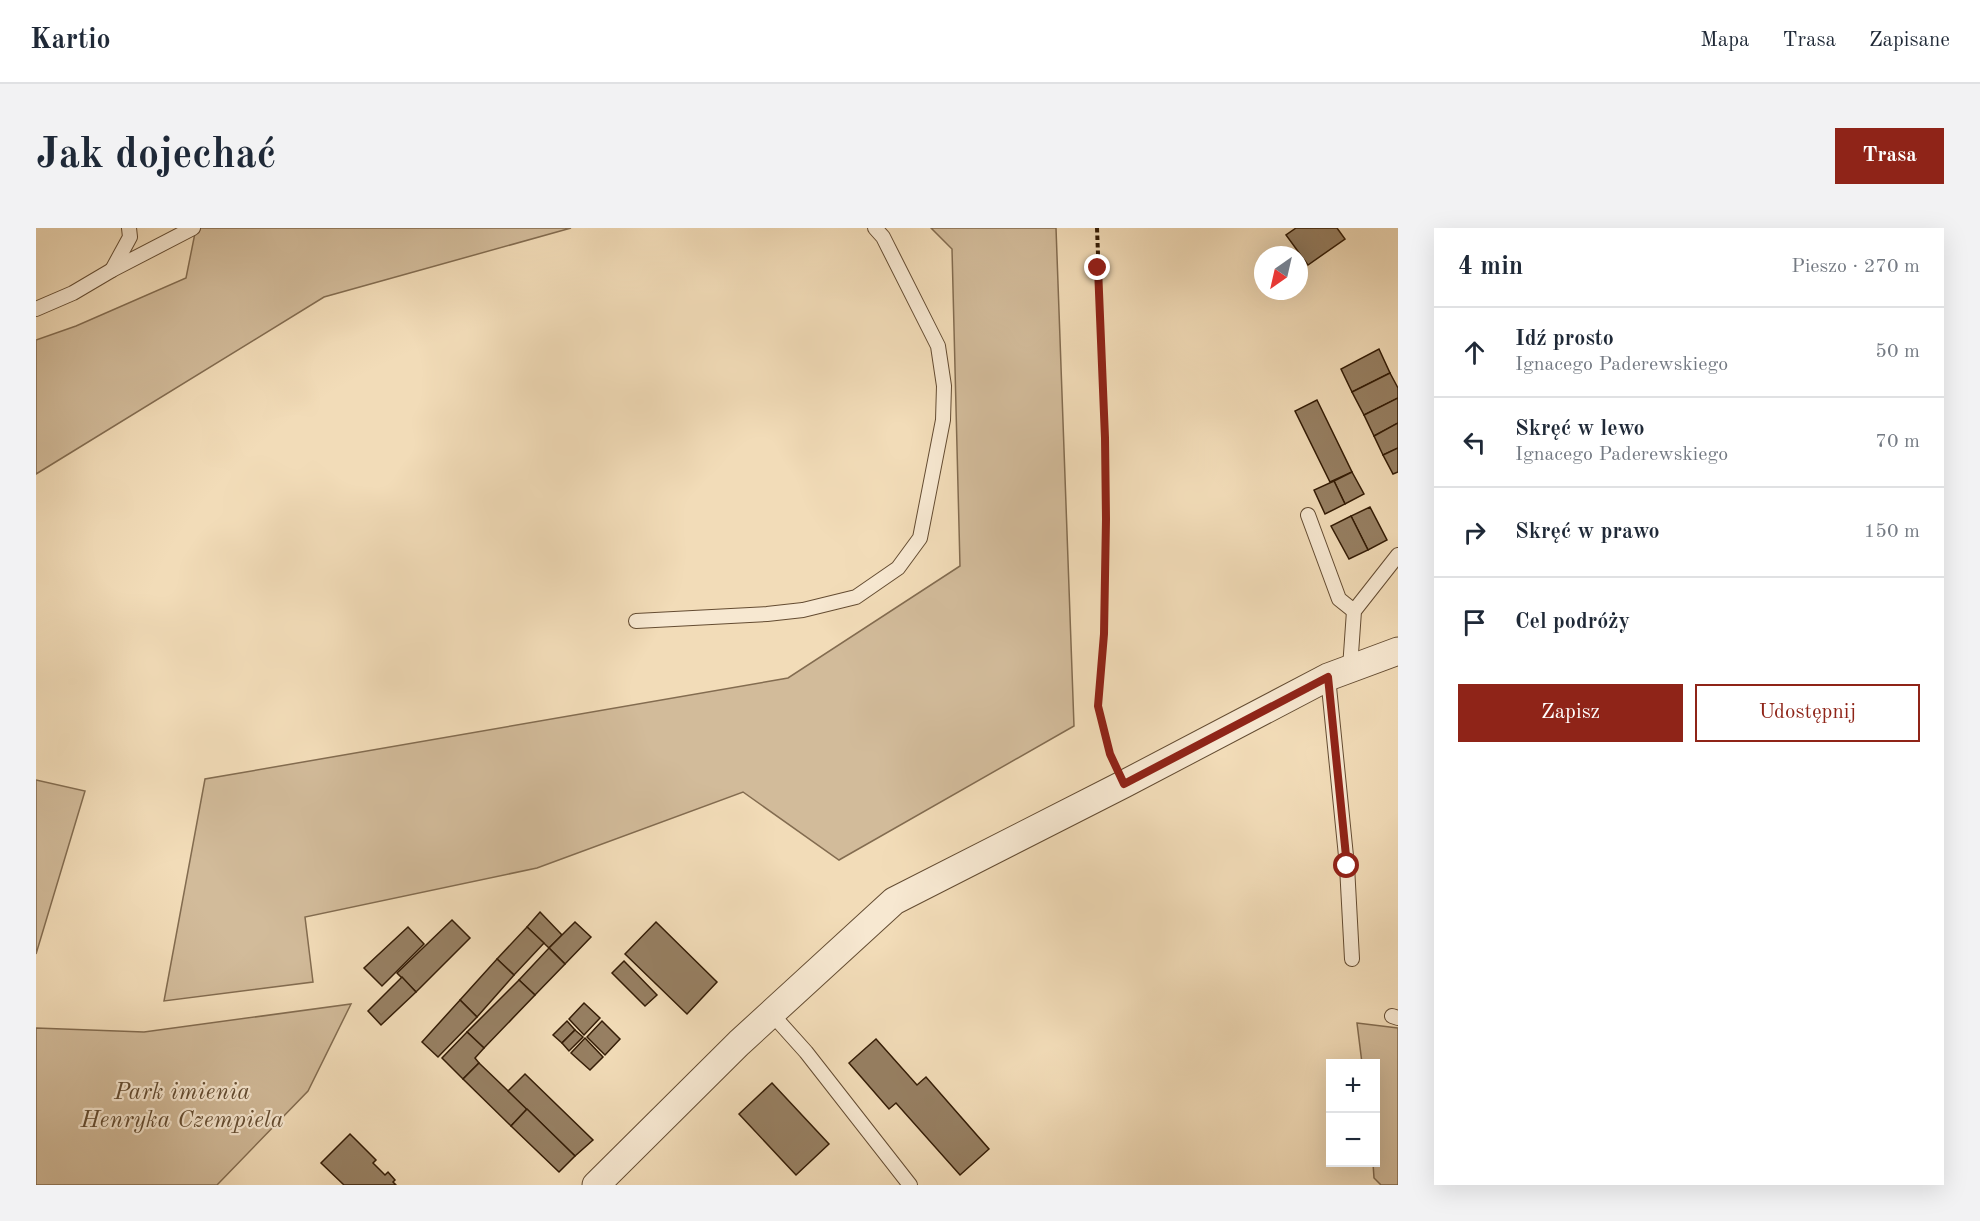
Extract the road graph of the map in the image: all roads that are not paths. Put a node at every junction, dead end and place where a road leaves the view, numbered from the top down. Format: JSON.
{"nodes":[{"id":1,"x":129,"y":228,"type":"edge"},
{"id":2,"x":193,"y":228,"type":"edge"},
{"id":3,"x":875,"y":228,"type":"edge"},
{"id":4,"x":112,"y":270,"type":"junction"},
{"id":5,"x":36,"y":309,"type":"edge"},
{"id":6,"x":1308,"y":515,"type":"dead end"},
{"id":7,"x":1398,"y":555,"type":"edge"},
{"id":8,"x":1354,"y":611,"type":"junction"},
{"id":9,"x":636,"y":621,"type":"dead end"},
{"id":10,"x":1398,"y":651,"type":"edge"},
{"id":11,"x":1339,"y":673,"type":"junction"},
{"id":12,"x":1352,"y":959,"type":"dead end"},
{"id":13,"x":771,"y":1013,"type":"junction"},
{"id":14,"x":596,"y":1185,"type":"edge"},
{"id":15,"x":910,"y":1185,"type":"edge"}],
"edges":[{"from":1,"to":4,"type":"lane"},
{"from":2,"to":4,"type":"lane"},
{"from":3,"to":9,"type":"lane"},
{"from":4,"to":5,"type":"lane"},
{"from":6,"to":8,"type":"lane"},
{"from":7,"to":8,"type":"lane"},
{"from":8,"to":11,"type":"lane"},
{"from":10,"to":11,"type":"street"},
{"from":11,"to":12,"type":"lane"},
{"from":11,"to":13,"type":"street"},
{"from":13,"to":14,"type":"street"},
{"from":13,"to":15,"type":"lane"}]}
